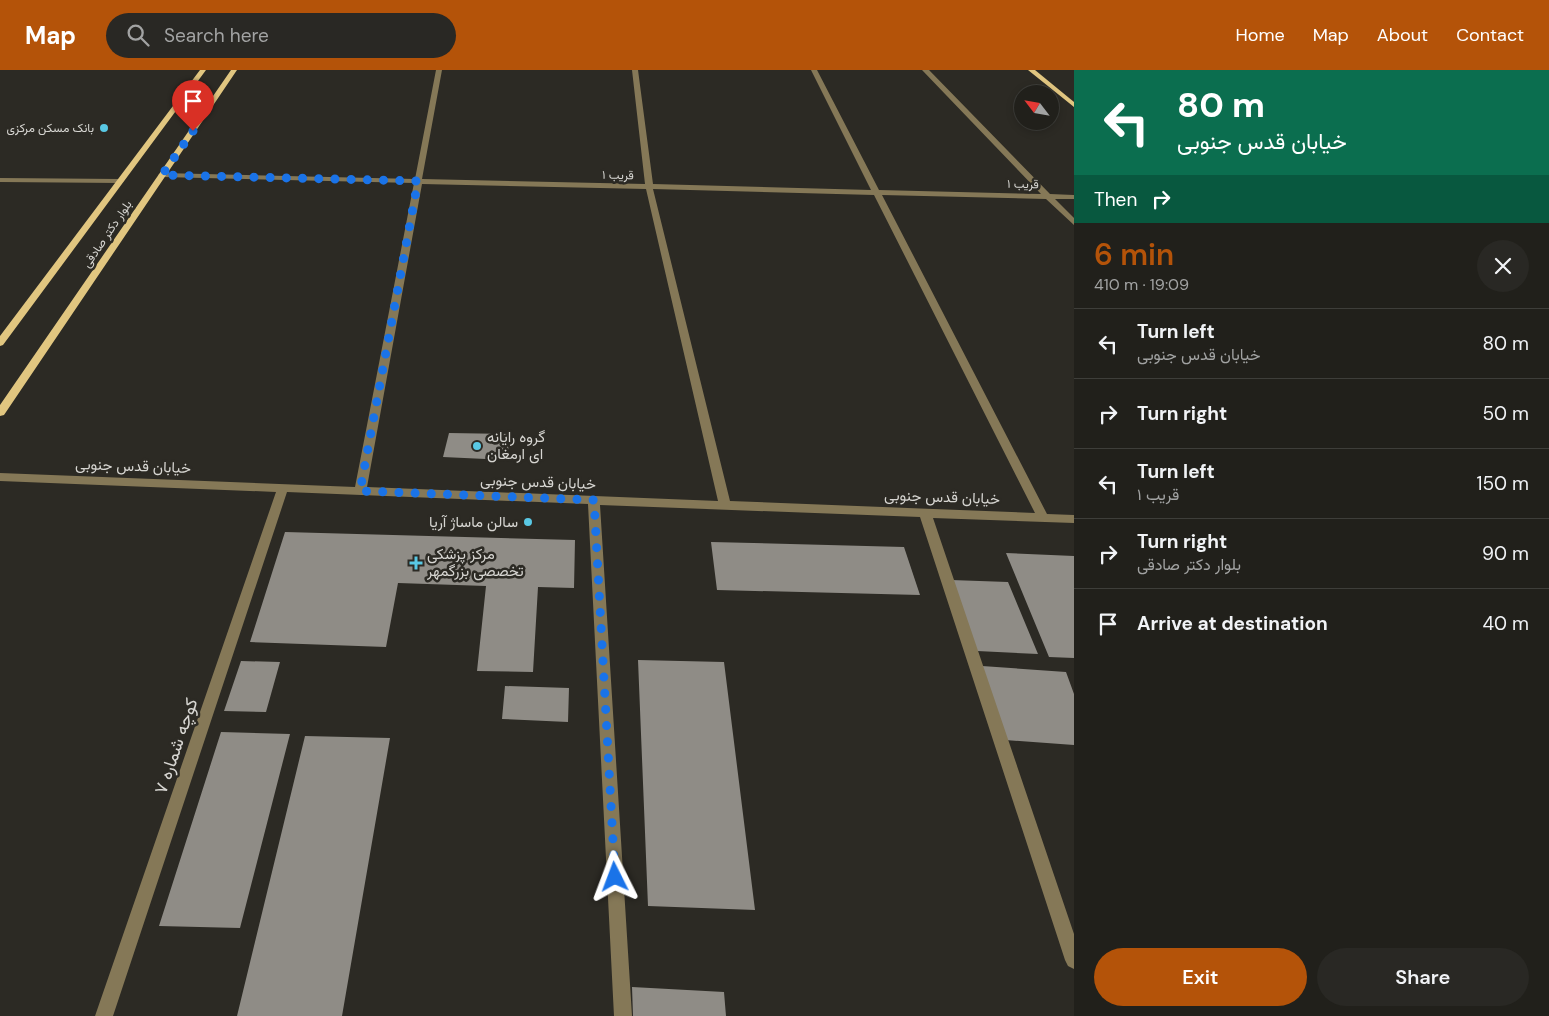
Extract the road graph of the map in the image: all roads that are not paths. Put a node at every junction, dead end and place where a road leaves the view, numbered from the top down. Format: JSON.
{"nodes":[{"id":1,"x":204,"y":70,"type":"edge"},
{"id":2,"x":234,"y":70,"type":"edge"},
{"id":3,"x":439,"y":70,"type":"edge"},
{"id":4,"x":635,"y":70,"type":"edge"},
{"id":5,"x":814,"y":70,"type":"edge"},
{"id":6,"x":925,"y":70,"type":"edge"},
{"id":7,"x":1030,"y":70,"type":"edge"},
{"id":8,"x":1039,"y":70,"type":"edge"},
{"id":9,"x":1041,"y":79,"type":"junction"},
{"id":10,"x":213,"y":101,"type":"junction"},
{"id":11,"x":180,"y":102,"type":"junction"},
{"id":12,"x":1074,"y":105,"type":"edge"},
{"id":13,"x":162,"y":175,"type":"junction"},
{"id":14,"x":0,"y":180,"type":"edge"},
{"id":15,"x":120,"y":181,"type":"junction"},
{"id":16,"x":418,"y":181,"type":"junction"},
{"id":17,"x":650,"y":187,"type":"junction"},
{"id":18,"x":877,"y":192,"type":"junction"},
{"id":19,"x":1048,"y":196,"type":"junction"},
{"id":20,"x":1074,"y":197,"type":"edge"},
{"id":21,"x":1074,"y":223,"type":"edge"},
{"id":22,"x":0,"y":343,"type":"edge"},
{"id":23,"x":0,"y":413,"type":"edge"},
{"id":24,"x":0,"y":477,"type":"edge"},
{"id":25,"x":283,"y":488,"type":"junction"},
{"id":26,"x":360,"y":491,"type":"junction"},
{"id":27,"x":594,"y":500,"type":"junction"},
{"id":28,"x":725,"y":505,"type":"junction"},
{"id":29,"x":925,"y":513,"type":"junction"},
{"id":30,"x":1043,"y":517,"type":"junction"},
{"id":31,"x":1074,"y":518,"type":"edge"},
{"id":32,"x":1074,"y":960,"type":"edge"},
{"id":33,"x":104,"y":1016,"type":"edge"},
{"id":34,"x":623,"y":1016,"type":"edge"}],
"edges":[{"from":1,"to":11,"type":"main road","name":"بلوار دکتر صادقی"},
{"from":2,"to":10,"type":"main road","name":"بلوار دکتر صادقی"},
{"from":3,"to":16,"type":"street"},
{"from":4,"to":17,"type":"street"},
{"from":5,"to":18,"type":"street"},
{"from":6,"to":19,"type":"street"},
{"from":7,"to":9,"type":"main road"},
{"from":8,"to":9,"type":"main road"},
{"from":9,"to":12,"type":"main road"},
{"from":10,"to":11,"type":"main road"},
{"from":10,"to":13,"type":"main road","name":"بلوار دکتر صادقی"},
{"from":11,"to":15,"type":"main road","name":"بلوار دکتر صادقی"},
{"from":13,"to":16,"type":"street","name":"قریب ۱"},
{"from":13,"to":23,"type":"main road","name":"بلوار دکتر صادقی"},
{"from":14,"to":15,"type":"street"},
{"from":15,"to":22,"type":"main road","name":"بلوار دکتر صادقی"},
{"from":16,"to":17,"type":"street","name":"قریب ۱"},
{"from":16,"to":26,"type":"street"},
{"from":17,"to":18,"type":"street","name":"قریب ۱"},
{"from":17,"to":28,"type":"street"},
{"from":18,"to":19,"type":"street","name":"قریب ۱"},
{"from":18,"to":30,"type":"street"},
{"from":19,"to":20,"type":"street","name":"قریب ۱"},
{"from":19,"to":21,"type":"street"},
{"from":24,"to":25,"type":"street","name":"خیابان قدس جنوبی"},
{"from":25,"to":26,"type":"street","name":"خیابان قدس جنوبی"},
{"from":25,"to":33,"type":"street","name":"کوچه شماره ۷"},
{"from":26,"to":27,"type":"street","name":"خیابان قدس جنوبی"},
{"from":27,"to":28,"type":"street","name":"خیابان قدس جنوبی"},
{"from":27,"to":34,"type":"street"},
{"from":28,"to":29,"type":"street","name":"خیابان قدس جنوبی"},
{"from":29,"to":30,"type":"street","name":"خیابان قدس جنوبی"},
{"from":29,"to":32,"type":"street"},
{"from":30,"to":31,"type":"street","name":"خیابان قدس جنوبی"}]}
